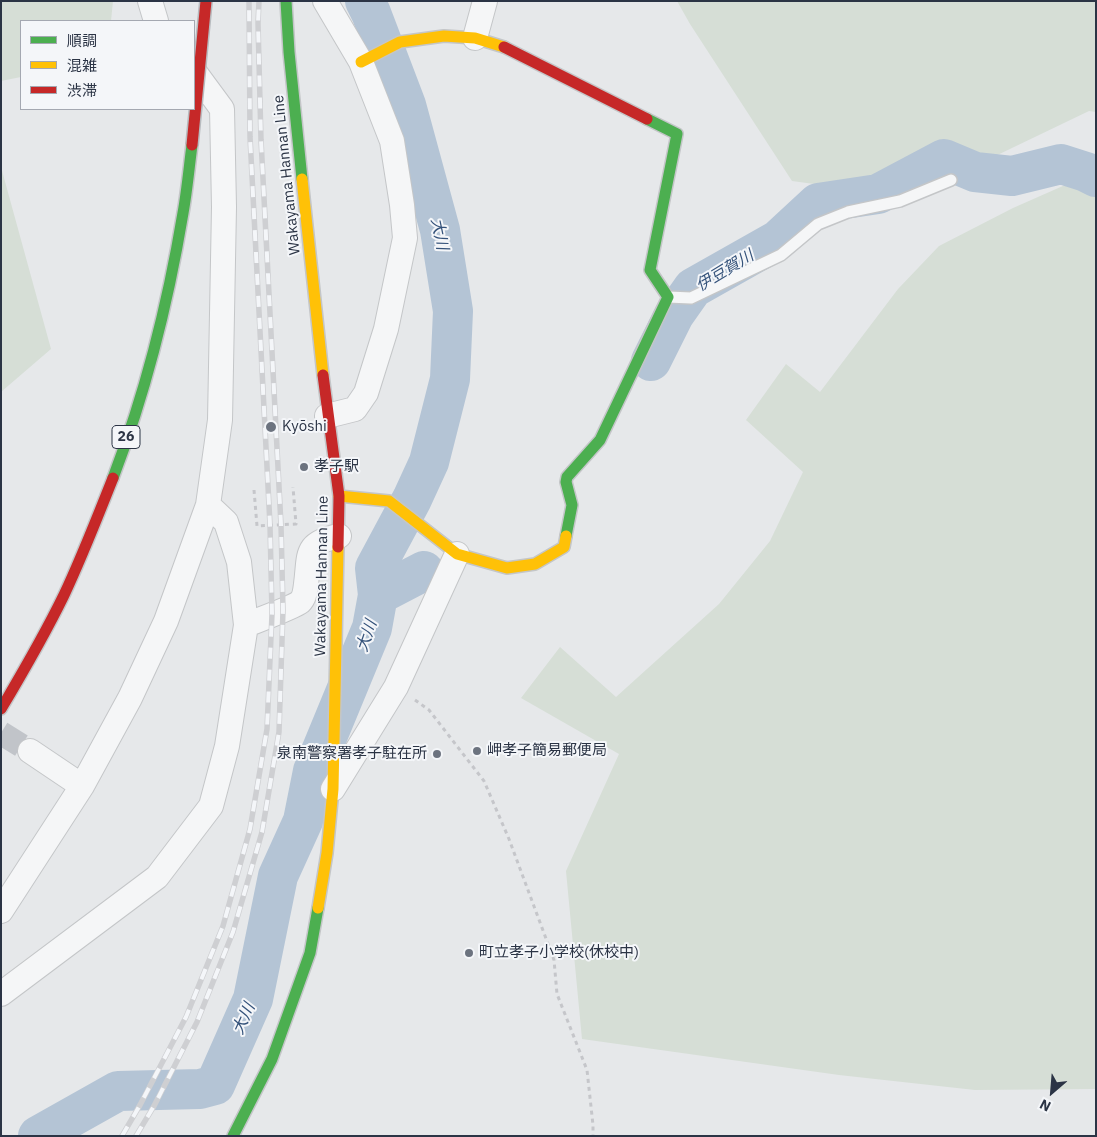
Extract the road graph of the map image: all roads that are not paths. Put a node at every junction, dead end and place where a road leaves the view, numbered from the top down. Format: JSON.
{"nodes":[{"id":1,"x":150,"y":1,"type":"edge"},
{"id":2,"x":206,"y":1,"type":"edge"},
{"id":3,"x":286,"y":1,"type":"edge"},
{"id":4,"x":325,"y":1,"type":"edge"},
{"id":5,"x":485,"y":1,"type":"edge"},
{"id":6,"x":156,"y":20,"type":"edge"},
{"id":7,"x":475,"y":38,"type":"junction"},
{"id":8,"x":368,"y":59,"type":"junction"},
{"id":9,"x":195,"y":72,"type":"edge"},
{"id":10,"x":951,"y":180,"type":"dead end"},
{"id":11,"x":672,"y":297,"type":"junction"},
{"id":12,"x":327,"y":416,"type":"junction"},
{"id":13,"x":339,"y":496,"type":"junction"},
{"id":14,"x":208,"y":505,"type":"junction"},
{"id":15,"x":338,"y":536,"type":"junction"},
{"id":16,"x":457,"y":554,"type":"junction"},
{"id":17,"x":246,"y":625,"type":"junction"},
{"id":18,"x":1,"y":709,"type":"edge"},
{"id":19,"x":30,"y":751,"type":"tunnel mouth"},
{"id":20,"x":333,"y":781,"type":"junction"},
{"id":21,"x":82,"y":786,"type":"junction"},
{"id":22,"x":1,"y":911,"type":"edge"},
{"id":23,"x":1,"y":994,"type":"edge"},
{"id":24,"x":233,"y":1136,"type":"edge"}],
"edges":[{"from":1,"to":6,"type":"street"},
{"from":2,"to":18,"type":"main road","number":"26","bridge":true},
{"from":3,"to":12,"type":"main road","name":"Wakayama Hannan Line"},
{"from":4,"to":8,"type":"street"},
{"from":5,"to":7,"type":"street"},
{"from":7,"to":8,"type":"main road"},
{"from":7,"to":11,"type":"main road"},
{"from":8,"to":12,"type":"street"},
{"from":9,"to":14,"type":"street"},
{"from":10,"to":11,"type":"lane"},
{"from":11,"to":16,"type":"main road"},
{"from":12,"to":13,"type":"main road","name":"Wakayama Hannan Line"},
{"from":13,"to":15,"type":"main road","name":"Wakayama Hannan Line"},
{"from":13,"to":16,"type":"main road"},
{"from":14,"to":17,"type":"street"},
{"from":14,"to":21,"type":"street"},
{"from":15,"to":17,"type":"street"},
{"from":15,"to":20,"type":"main road","name":"Wakayama Hannan Line"},
{"from":16,"to":20,"type":"street"},
{"from":17,"to":23,"type":"street"},
{"from":19,"to":21,"type":"street"},
{"from":20,"to":24,"type":"main road","name":"Wakayama Hannan Line"},
{"from":21,"to":22,"type":"street"}]}
